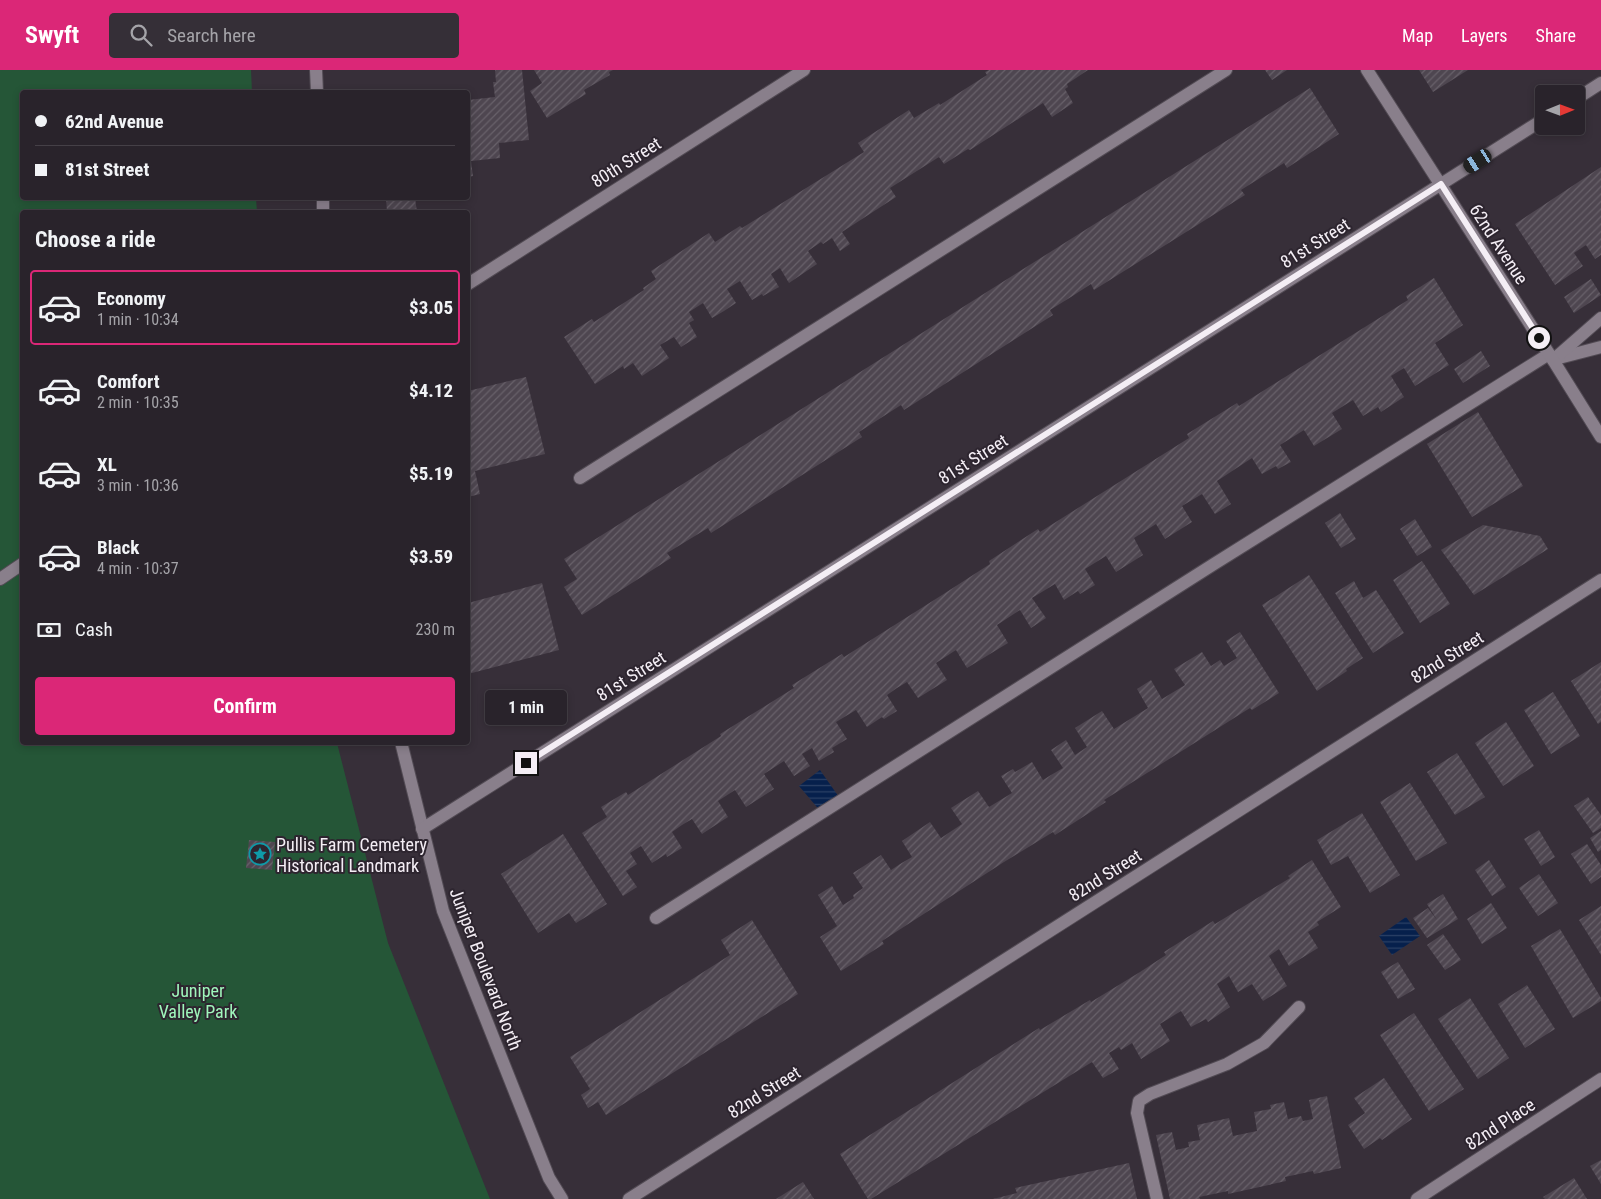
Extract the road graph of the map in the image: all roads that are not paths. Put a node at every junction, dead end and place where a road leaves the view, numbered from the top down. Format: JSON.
{"nodes":[{"id":1,"x":316,"y":70,"type":"edge"},
{"id":2,"x":804,"y":70,"type":"edge"},
{"id":3,"x":1226,"y":70,"type":"edge"},
{"id":4,"x":1367,"y":70,"type":"edge"},
{"id":5,"x":1601,"y":83,"type":"edge"},
{"id":6,"x":317,"y":90,"type":"edge"},
{"id":7,"x":1585,"y":93,"type":"edge"},
{"id":8,"x":1535,"y":125,"type":"edge"},
{"id":9,"x":1441,"y":184,"type":"junction"},
{"id":10,"x":470,"y":283,"type":"edge"},
{"id":11,"x":1601,"y":318,"type":"edge"},
{"id":12,"x":1601,"y":346,"type":"edge"},
{"id":13,"x":1551,"y":357,"type":"junction"},
{"id":14,"x":1601,"y":437,"type":"edge"},
{"id":15,"x":580,"y":478,"type":"dead end"},
{"id":16,"x":20,"y":565,"type":"edge"},
{"id":17,"x":0,"y":579,"type":"edge"},
{"id":18,"x":1601,"y":580,"type":"edge"},
{"id":19,"x":402,"y":745,"type":"edge"},
{"id":20,"x":422,"y":829,"type":"junction"},
{"id":21,"x":656,"y":918,"type":"dead end"},
{"id":22,"x":1299,"y":1007,"type":"dead end"},
{"id":23,"x":1601,"y":1079,"type":"edge"},
{"id":24,"x":562,"y":1199,"type":"edge"},
{"id":25,"x":629,"y":1199,"type":"edge"},
{"id":26,"x":1157,"y":1199,"type":"edge"},
{"id":27,"x":1418,"y":1199,"type":"edge"}],
"edges":[{"from":1,"to":6,"type":"street"},
{"from":2,"to":10,"type":"street","name":"80th Street"},
{"from":3,"to":15,"type":"street"},
{"from":4,"to":9,"type":"street","name":"62nd Avenue"},
{"from":5,"to":7,"type":"street"},
{"from":8,"to":9,"type":"street","name":"81st Street"},
{"from":9,"to":13,"type":"street","name":"62nd Avenue"},
{"from":9,"to":20,"type":"street","name":"81st Street"},
{"from":11,"to":13,"type":"street"},
{"from":12,"to":13,"type":"street"},
{"from":13,"to":14,"type":"street","name":"62nd Avenue"},
{"from":13,"to":21,"type":"street"},
{"from":16,"to":17,"type":"street"},
{"from":18,"to":25,"type":"street","name":"82nd Street"},
{"from":19,"to":20,"type":"street","name":"Juniper Boulevard North"},
{"from":20,"to":24,"type":"street","name":"Juniper Boulevard North"},
{"from":22,"to":26,"type":"street"},
{"from":23,"to":27,"type":"street","name":"82nd Place"}]}
